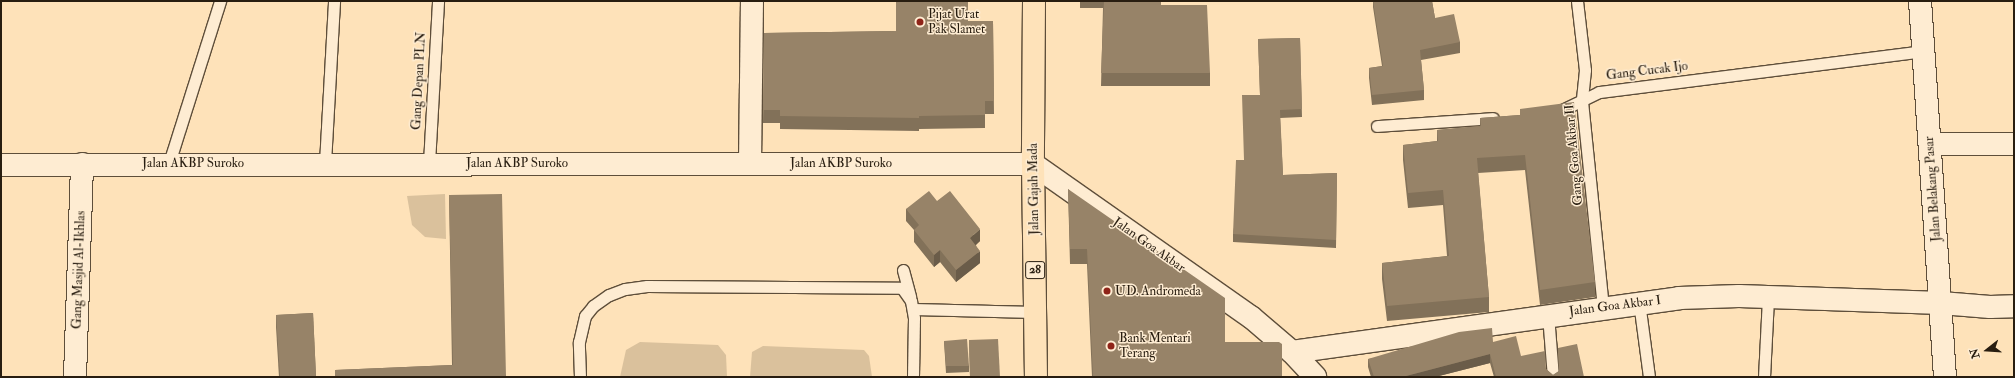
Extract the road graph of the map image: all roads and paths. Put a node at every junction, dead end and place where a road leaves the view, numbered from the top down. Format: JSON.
{"nodes":[{"id":1,"x":220,"y":1,"type":"edge"},
{"id":2,"x":334,"y":1,"type":"edge"},
{"id":3,"x":438,"y":1,"type":"edge"},
{"id":4,"x":752,"y":1,"type":"edge"},
{"id":5,"x":1034,"y":1,"type":"edge"},
{"id":6,"x":1577,"y":1,"type":"edge"},
{"id":7,"x":1920,"y":1,"type":"edge"},
{"id":8,"x":1924,"y":51,"type":"junction"},
{"id":9,"x":1582,"y":100,"type":"junction"},
{"id":10,"x":1551,"y":113,"type":"edge"},
{"id":11,"x":1502,"y":118,"type":"edge"},
{"id":12,"x":1377,"y":126,"type":"dead end"},
{"id":13,"x":1930,"y":144,"type":"junction"},
{"id":14,"x":2014,"y":144,"type":"edge"},
{"id":15,"x":169,"y":163,"type":"junction"},
{"id":16,"x":325,"y":163,"type":"junction"},
{"id":17,"x":429,"y":163,"type":"junction"},
{"id":18,"x":750,"y":163,"type":"junction"},
{"id":19,"x":82,"y":164,"type":"junction"},
{"id":20,"x":1033,"y":164,"type":"junction"},
{"id":21,"x":1,"y":165,"type":"edge"},
{"id":22,"x":903,"y":270,"type":"dead end"},
{"id":23,"x":1768,"y":297,"type":"junction"},
{"id":24,"x":1639,"y":302,"type":"junction"},
{"id":25,"x":1941,"y":303,"type":"junction"},
{"id":26,"x":912,"y":305,"type":"junction"},
{"id":27,"x":2014,"y":306,"type":"edge"},
{"id":28,"x":1603,"y":307,"type":"junction"},
{"id":29,"x":1035,"y":312,"type":"junction"},
{"id":30,"x":1548,"y":315,"type":"junction"},
{"id":31,"x":1292,"y":352,"type":"junction"},
{"id":32,"x":75,"y":377,"type":"edge"},
{"id":33,"x":580,"y":377,"type":"edge"},
{"id":34,"x":913,"y":377,"type":"edge"},
{"id":35,"x":1036,"y":377,"type":"edge"},
{"id":36,"x":1315,"y":377,"type":"edge"},
{"id":37,"x":1553,"y":377,"type":"edge"},
{"id":38,"x":1649,"y":377,"type":"edge"},
{"id":39,"x":1764,"y":377,"type":"edge"},
{"id":40,"x":1945,"y":377,"type":"edge"}],
"edges":[{"from":1,"to":15,"type":"lane"},
{"from":2,"to":16,"type":"lane"},
{"from":3,"to":17,"type":"lane","name":"Gang Depan PLN"},
{"from":4,"to":18,"type":"street"},
{"from":5,"to":20,"type":"highway","name":"Jalan Gajah Mada","number":"28"},
{"from":6,"to":9,"type":"lane","name":"Gang Goa Akbar II"},
{"from":7,"to":8,"type":"street","name":"Jalan Belakang Pasar"},
{"from":8,"to":9,"type":"lane","name":"Gang Cucak Ijo"},
{"from":8,"to":13,"type":"street","name":"Jalan Belakang Pasar"},
{"from":9,"to":10,"type":"lane","name":"Gang Cucak Ijo"},
{"from":9,"to":28,"type":"lane","name":"Gang Goa Akbar II"},
{"from":11,"to":12,"type":"lane"},
{"from":13,"to":14,"type":"street"},
{"from":13,"to":25,"type":"street","name":"Jalan Belakang Pasar"},
{"from":15,"to":16,"type":"street","name":"Jalan AKBP Suroko"},
{"from":15,"to":19,"type":"street","name":"Jalan AKBP Suroko"},
{"from":16,"to":17,"type":"street","name":"Jalan AKBP Suroko"},
{"from":17,"to":18,"type":"street","name":"Jalan AKBP Suroko"},
{"from":18,"to":20,"type":"street","name":"Jalan AKBP Suroko"},
{"from":19,"to":21,"type":"street","name":"Jalan AKBP Suroko"},
{"from":19,"to":32,"type":"street","name":"Gang Masjid Al-Ikhlas"},
{"from":20,"to":29,"type":"highway","name":"Jalan Gajah Mada","number":"28"},
{"from":20,"to":31,"type":"street","name":"Jalan Goa Akbar"},
{"from":22,"to":26,"type":"lane"},
{"from":23,"to":24,"type":"street","name":"Jalan Goa Akbar I"},
{"from":23,"to":25,"type":"street","name":"Jalan Goa Akbar I"},
{"from":23,"to":39,"type":"lane"},
{"from":24,"to":28,"type":"street","name":"Jalan Goa Akbar I"},
{"from":24,"to":38,"type":"lane"},
{"from":25,"to":27,"type":"street","name":"Jalan Goa Akbar I"},
{"from":25,"to":40,"type":"street","name":"Jalan Belakang Pasar"},
{"from":26,"to":29,"type":"lane"},
{"from":26,"to":33,"type":"lane"},
{"from":26,"to":34,"type":"lane"},
{"from":28,"to":30,"type":"street","name":"Jalan Goa Akbar I"},
{"from":29,"to":35,"type":"highway","name":"Jalan Gajah Mada","number":"28"},
{"from":30,"to":31,"type":"street","name":"Jalan Goa Akbar I"},
{"from":30,"to":37,"type":"lane"},
{"from":31,"to":36,"type":"street","name":"Jalan Goa Akbar"}]}
